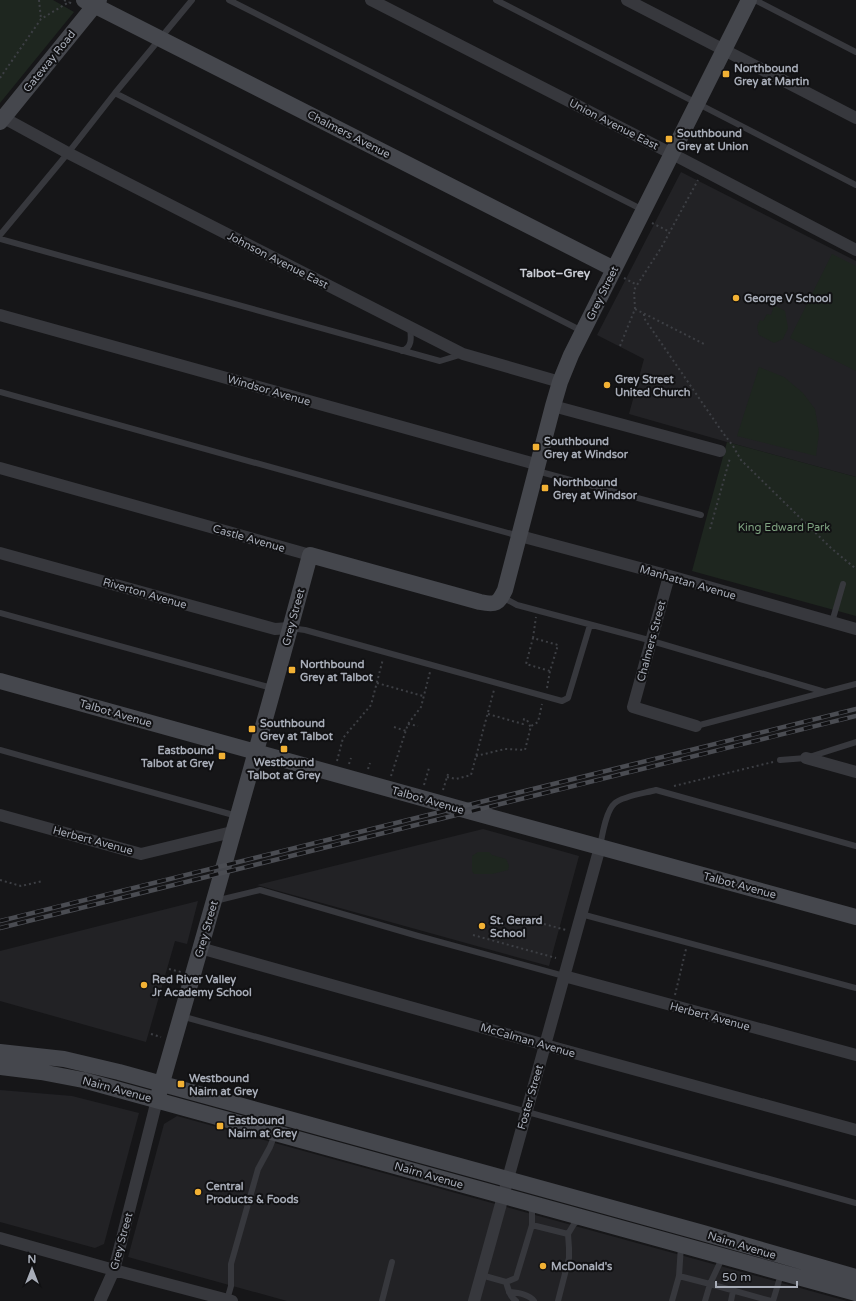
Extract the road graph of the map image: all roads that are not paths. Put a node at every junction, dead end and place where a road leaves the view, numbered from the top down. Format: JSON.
{"nodes":[{"id":1,"x":192,"y":0,"type":"edge"},
{"id":2,"x":228,"y":0,"type":"edge"},
{"id":3,"x":371,"y":0,"type":"edge"},
{"id":4,"x":496,"y":0,"type":"edge"},
{"id":5,"x":627,"y":0,"type":"edge"},
{"id":6,"x":750,"y":0,"type":"edge"},
{"id":7,"x":755,"y":0,"type":"edge"},
{"id":8,"x":83,"y":2,"type":"edge"},
{"id":9,"x":161,"y":38,"type":"junction"},
{"id":10,"x":724,"y":49,"type":"junction"},
{"id":11,"x":856,"y":52,"type":"edge"},
{"id":12,"x":115,"y":93,"type":"junction"},
{"id":13,"x":697,"y":104,"type":"junction"},
{"id":14,"x":856,"y":118,"type":"edge"},
{"id":15,"x":2,"y":120,"type":"edge"},
{"id":16,"x":68,"y":153,"type":"junction"},
{"id":17,"x":671,"y":154,"type":"junction"},
{"id":18,"x":856,"y":185,"type":"edge"},
{"id":19,"x":646,"y":216,"type":"junction"},
{"id":20,"x":0,"y":235,"type":"edge"},
{"id":21,"x":0,"y":239,"type":"edge"},
{"id":22,"x":856,"y":250,"type":"edge"},
{"id":23,"x":617,"y":273,"type":"junction"},
{"id":24,"x":0,"y":315,"type":"edge"},
{"id":25,"x":410,"y":327,"type":"junction"},
{"id":26,"x":583,"y":332,"type":"junction"},
{"id":27,"x":402,"y":351,"type":"junction"},
{"id":28,"x":463,"y":354,"type":"junction"},
{"id":29,"x":560,"y":382,"type":"junction"},
{"id":30,"x":0,"y":392,"type":"edge"},
{"id":31,"x":554,"y":406,"type":"junction"},
{"id":32,"x":722,"y":447,"type":"road end"},
{"id":33,"x":0,"y":468,"type":"edge"},
{"id":34,"x":538,"y":468,"type":"junction"},
{"id":35,"x":701,"y":515,"type":"dead end"},
{"id":36,"x":520,"y":536,"type":"junction"},
{"id":37,"x":0,"y":553,"type":"edge"},
{"id":38,"x":310,"y":555,"type":"junction"},
{"id":39,"x":669,"y":576,"type":"junction"},
{"id":40,"x":843,"y":584,"type":"dead end"},
{"id":41,"x":500,"y":600,"type":"junction"},
{"id":42,"x":0,"y":613,"type":"edge"},
{"id":43,"x":832,"y":622,"type":"junction"},
{"id":44,"x":590,"y":625,"type":"junction"},
{"id":45,"x":290,"y":628,"type":"junction"},
{"id":46,"x":856,"y":629,"type":"edge"},
{"id":47,"x":651,"y":641,"type":"junction"},
{"id":48,"x":0,"y":681,"type":"edge"},
{"id":49,"x":856,"y":684,"type":"edge"},
{"id":50,"x":274,"y":688,"type":"junction"},
{"id":51,"x":825,"y":692,"type":"junction"},
{"id":52,"x":696,"y":726,"type":"joint"},
{"id":53,"x":856,"y":742,"type":"edge"},
{"id":54,"x":0,"y":750,"type":"edge"},
{"id":55,"x":256,"y":752,"type":"junction"},
{"id":56,"x":806,"y":758,"type":"junction"},
{"id":57,"x":780,"y":760,"type":"road end"},
{"id":58,"x":856,"y":772,"type":"edge"},
{"id":59,"x":0,"y":815,"type":"edge"},
{"id":60,"x":237,"y":816,"type":"junction"},
{"id":61,"x":232,"y":832,"type":"junction"},
{"id":62,"x":856,"y":846,"type":"edge"},
{"id":63,"x":600,"y":847,"type":"junction"},
{"id":64,"x":214,"y":901,"type":"junction"},
{"id":65,"x":581,"y":914,"type":"junction"},
{"id":66,"x":856,"y":917,"type":"edge"},
{"id":67,"x":200,"y":948,"type":"junction"},
{"id":68,"x":564,"y":976,"type":"junction"},
{"id":69,"x":856,"y":988,"type":"edge"},
{"id":70,"x":181,"y":1016,"type":"junction"},
{"id":71,"x":545,"y":1045,"type":"junction"},
{"id":72,"x":0,"y":1052,"type":"edge"},
{"id":73,"x":856,"y":1055,"type":"edge"},
{"id":74,"x":0,"y":1067,"type":"edge"},
{"id":75,"x":162,"y":1083,"type":"junction"},
{"id":76,"x":157,"y":1100,"type":"junction"},
{"id":77,"x":526,"y":1112,"type":"junction"},
{"id":78,"x":297,"y":1122,"type":"junction"},
{"id":79,"x":856,"y":1130,"type":"edge"},
{"id":80,"x":275,"y":1133,"type":"junction"},
{"id":81,"x":385,"y":1145,"type":"junction"},
{"id":82,"x":378,"y":1161,"type":"junction"},
{"id":83,"x":508,"y":1179,"type":"junction"},
{"id":84,"x":504,"y":1196,"type":"junction"},
{"id":85,"x":528,"y":1203,"type":"junction"},
{"id":86,"x":856,"y":1203,"type":"edge"},
{"id":87,"x":611,"y":1208,"type":"junction"},
{"id":88,"x":582,"y":1217,"type":"junction"},
{"id":89,"x":605,"y":1224,"type":"junction"},
{"id":90,"x":532,"y":1225,"type":"junction"},
{"id":91,"x":703,"y":1233,"type":"junction"},
{"id":92,"x":568,"y":1234,"type":"junction"},
{"id":93,"x":0,"y":1238,"type":"edge"},
{"id":94,"x":681,"y":1244,"type":"junction"},
{"id":95,"x":723,"y":1256,"type":"junction"},
{"id":96,"x":785,"y":1258,"type":"junction"},
{"id":97,"x":392,"y":1262,"type":"dead end"},
{"id":98,"x":114,"y":1270,"type":"junction"},
{"id":99,"x":781,"y":1273,"type":"junction"},
{"id":100,"x":481,"y":1275,"type":"junction"},
{"id":101,"x":679,"y":1276,"type":"junction"},
{"id":102,"x":856,"y":1277,"type":"edge"},
{"id":103,"x":506,"y":1282,"type":"junction"},
{"id":104,"x":710,"y":1284,"type":"junction"},
{"id":105,"x":733,"y":1291,"type":"junction"},
{"id":106,"x":509,"y":1292,"type":"junction"},
{"id":107,"x":856,"y":1293,"type":"edge"},
{"id":108,"x":229,"y":1300,"type":"edge"},
{"id":109,"x":100,"y":1301,"type":"edge"},
{"id":110,"x":382,"y":1301,"type":"edge"},
{"id":111,"x":474,"y":1301,"type":"edge"},
{"id":112,"x":516,"y":1301,"type":"edge"},
{"id":113,"x":534,"y":1301,"type":"edge"},
{"id":114,"x":558,"y":1301,"type":"edge"},
{"id":115,"x":672,"y":1301,"type":"edge"},
{"id":116,"x":705,"y":1301,"type":"edge"},
{"id":117,"x":731,"y":1301,"type":"edge"},
{"id":118,"x":772,"y":1301,"type":"edge"}],
"edges":[{"from":1,"to":9,"type":"lane"},
{"from":2,"to":19,"type":"lane"},
{"from":3,"to":17,"type":"street","name":"Union Avenue East"},
{"from":4,"to":13,"type":"lane"},
{"from":5,"to":10,"type":"street"},
{"from":6,"to":10,"type":"street","name":"Grey Street"},
{"from":7,"to":11,"type":"lane"},
{"from":8,"to":9,"type":"street","name":"Chalmers Avenue"},
{"from":8,"to":15,"type":"street","name":"Gateway Road"},
{"from":9,"to":12,"type":"lane"},
{"from":9,"to":23,"type":"street","name":"Chalmers Avenue"},
{"from":10,"to":13,"type":"street","name":"Grey Street"},
{"from":10,"to":14,"type":"street"},
{"from":12,"to":16,"type":"lane"},
{"from":12,"to":26,"type":"lane"},
{"from":13,"to":17,"type":"street","name":"Grey Street"},
{"from":13,"to":18,"type":"lane"},
{"from":15,"to":16,"type":"street","name":"Johnson Avenue East"},
{"from":16,"to":20,"type":"lane"},
{"from":16,"to":25,"type":"street","name":"Johnson Avenue East"},
{"from":17,"to":19,"type":"street","name":"Grey Street"},
{"from":17,"to":22,"type":"street","name":"Union Avenue East"},
{"from":19,"to":23,"type":"street","name":"Grey Street"},
{"from":21,"to":27,"type":"lane"},
{"from":23,"to":26,"type":"street","name":"Grey Street"},
{"from":24,"to":34,"type":"street","name":"Windsor Avenue"},
{"from":25,"to":27,"type":"lane"},
{"from":25,"to":28,"type":"street","name":"Johnson Avenue East"},
{"from":26,"to":29,"type":"street","name":"Grey Street"},
{"from":27,"to":28,"type":"lane"},
{"from":28,"to":29,"type":"street","name":"Johnson Avenue East"},
{"from":29,"to":31,"type":"street","name":"Grey Street"},
{"from":30,"to":36,"type":"lane"},
{"from":31,"to":32,"type":"street"},
{"from":31,"to":34,"type":"street","name":"Grey Street"},
{"from":33,"to":38,"type":"street","name":"Castle Avenue"},
{"from":34,"to":35,"type":"lane"},
{"from":34,"to":36,"type":"street","name":"Grey Street"},
{"from":36,"to":39,"type":"street","name":"Manhattan Avenue"},
{"from":36,"to":41,"type":"street","name":"Grey Street"},
{"from":37,"to":45,"type":"street","name":"Riverton Avenue"},
{"from":38,"to":41,"type":"street","name":"Castle Avenue"},
{"from":38,"to":45,"type":"street","name":"Grey Street"},
{"from":39,"to":43,"type":"street","name":"Manhattan Avenue"},
{"from":39,"to":47,"type":"street","name":"Chalmers Street"},
{"from":40,"to":43,"type":"lane"},
{"from":41,"to":44,"type":"lane"},
{"from":42,"to":50,"type":"lane"},
{"from":43,"to":46,"type":"street","name":"Manhattan Avenue"},
{"from":44,"to":45,"type":"lane"},
{"from":44,"to":47,"type":"lane"},
{"from":45,"to":50,"type":"street","name":"Grey Street"},
{"from":47,"to":51,"type":"lane"},
{"from":47,"to":52,"type":"street","name":"Chalmers Street"},
{"from":48,"to":55,"type":"street","name":"Talbot Avenue"},
{"from":49,"to":51,"type":"lane"},
{"from":50,"to":55,"type":"street","name":"Grey Street"},
{"from":51,"to":52,"type":"lane"},
{"from":53,"to":56,"type":"lane"},
{"from":54,"to":60,"type":"lane"},
{"from":55,"to":60,"type":"street","name":"Grey Street"},
{"from":55,"to":63,"type":"street","name":"Talbot Avenue"},
{"from":56,"to":57,"type":"lane"},
{"from":56,"to":58,"type":"street"},
{"from":59,"to":61,"type":"street","name":"Herbert Avenue"},
{"from":60,"to":61,"type":"street","name":"Grey Street"},
{"from":61,"to":64,"type":"street","name":"Grey Street"},
{"from":62,"to":63,"type":"lane"},
{"from":63,"to":65,"type":"street","name":"Foster Street"},
{"from":63,"to":66,"type":"street","name":"Talbot Avenue"},
{"from":64,"to":67,"type":"street","name":"Grey Street"},
{"from":64,"to":68,"type":"lane"},
{"from":65,"to":68,"type":"street","name":"Foster Street"},
{"from":65,"to":69,"type":"lane"},
{"from":67,"to":70,"type":"street","name":"Grey Street"},
{"from":67,"to":71,"type":"street","name":"McCalman Avenue"},
{"from":68,"to":71,"type":"street","name":"Foster Street"},
{"from":68,"to":73,"type":"street","name":"Herbert Avenue"},
{"from":70,"to":75,"type":"street","name":"Grey Street"},
{"from":70,"to":77,"type":"lane"},
{"from":71,"to":77,"type":"street","name":"Foster Street"},
{"from":71,"to":79,"type":"street","name":"McCalman Avenue"},
{"from":72,"to":75,"type":"street","name":"Nairn Avenue"},
{"from":74,"to":76,"type":"street","name":"Nairn Avenue"},
{"from":75,"to":76,"type":"street","name":"Grey Street"},
{"from":75,"to":78,"type":"street","name":"Nairn Avenue"},
{"from":76,"to":80,"type":"street","name":"Nairn Avenue"},
{"from":76,"to":98,"type":"street","name":"Grey Street"},
{"from":77,"to":83,"type":"street","name":"Foster Street"},
{"from":77,"to":86,"type":"lane"},
{"from":78,"to":80,"type":"street"},
{"from":78,"to":81,"type":"street","name":"Nairn Avenue"},
{"from":80,"to":82,"type":"street","name":"Nairn Avenue"},
{"from":80,"to":108,"type":"lane"},
{"from":81,"to":82,"type":"street"},
{"from":81,"to":83,"type":"street","name":"Nairn Avenue"},
{"from":82,"to":84,"type":"street","name":"Nairn Avenue"},
{"from":83,"to":84,"type":"street","name":"Foster Street"},
{"from":83,"to":87,"type":"street","name":"Nairn Avenue"},
{"from":84,"to":85,"type":"street","name":"Nairn Avenue"},
{"from":84,"to":100,"type":"street","name":"Foster Street"},
{"from":85,"to":88,"type":"street","name":"Nairn Avenue"},
{"from":85,"to":90,"type":"lane"},
{"from":87,"to":89,"type":"street"},
{"from":87,"to":91,"type":"street","name":"Nairn Avenue"},
{"from":88,"to":89,"type":"street","name":"Nairn Avenue"},
{"from":88,"to":92,"type":"lane"},
{"from":89,"to":94,"type":"street","name":"Nairn Avenue"},
{"from":90,"to":92,"type":"lane"},
{"from":90,"to":103,"type":"lane"},
{"from":91,"to":94,"type":"street"},
{"from":91,"to":96,"type":"street","name":"Nairn Avenue"},
{"from":92,"to":114,"type":"lane"},
{"from":93,"to":98,"type":"street"},
{"from":94,"to":95,"type":"street","name":"Nairn Avenue"},
{"from":94,"to":101,"type":"lane"},
{"from":95,"to":99,"type":"street","name":"Nairn Avenue"},
{"from":95,"to":104,"type":"lane"},
{"from":96,"to":99,"type":"street"},
{"from":96,"to":102,"type":"street","name":"Nairn Avenue"},
{"from":97,"to":110,"type":"lane"},
{"from":98,"to":108,"type":"street"},
{"from":98,"to":109,"type":"street","name":"Grey Street"},
{"from":99,"to":107,"type":"street","name":"Nairn Avenue"},
{"from":99,"to":118,"type":"lane"},
{"from":100,"to":103,"type":"lane"},
{"from":100,"to":111,"type":"street","name":"Foster Street"},
{"from":101,"to":104,"type":"lane"},
{"from":101,"to":115,"type":"lane"},
{"from":103,"to":106,"type":"lane"},
{"from":104,"to":105,"type":"lane"},
{"from":104,"to":116,"type":"lane"},
{"from":105,"to":117,"type":"lane"},
{"from":105,"to":118,"type":"lane"},
{"from":106,"to":112,"type":"lane"},
{"from":106,"to":113,"type":"lane"}]}
